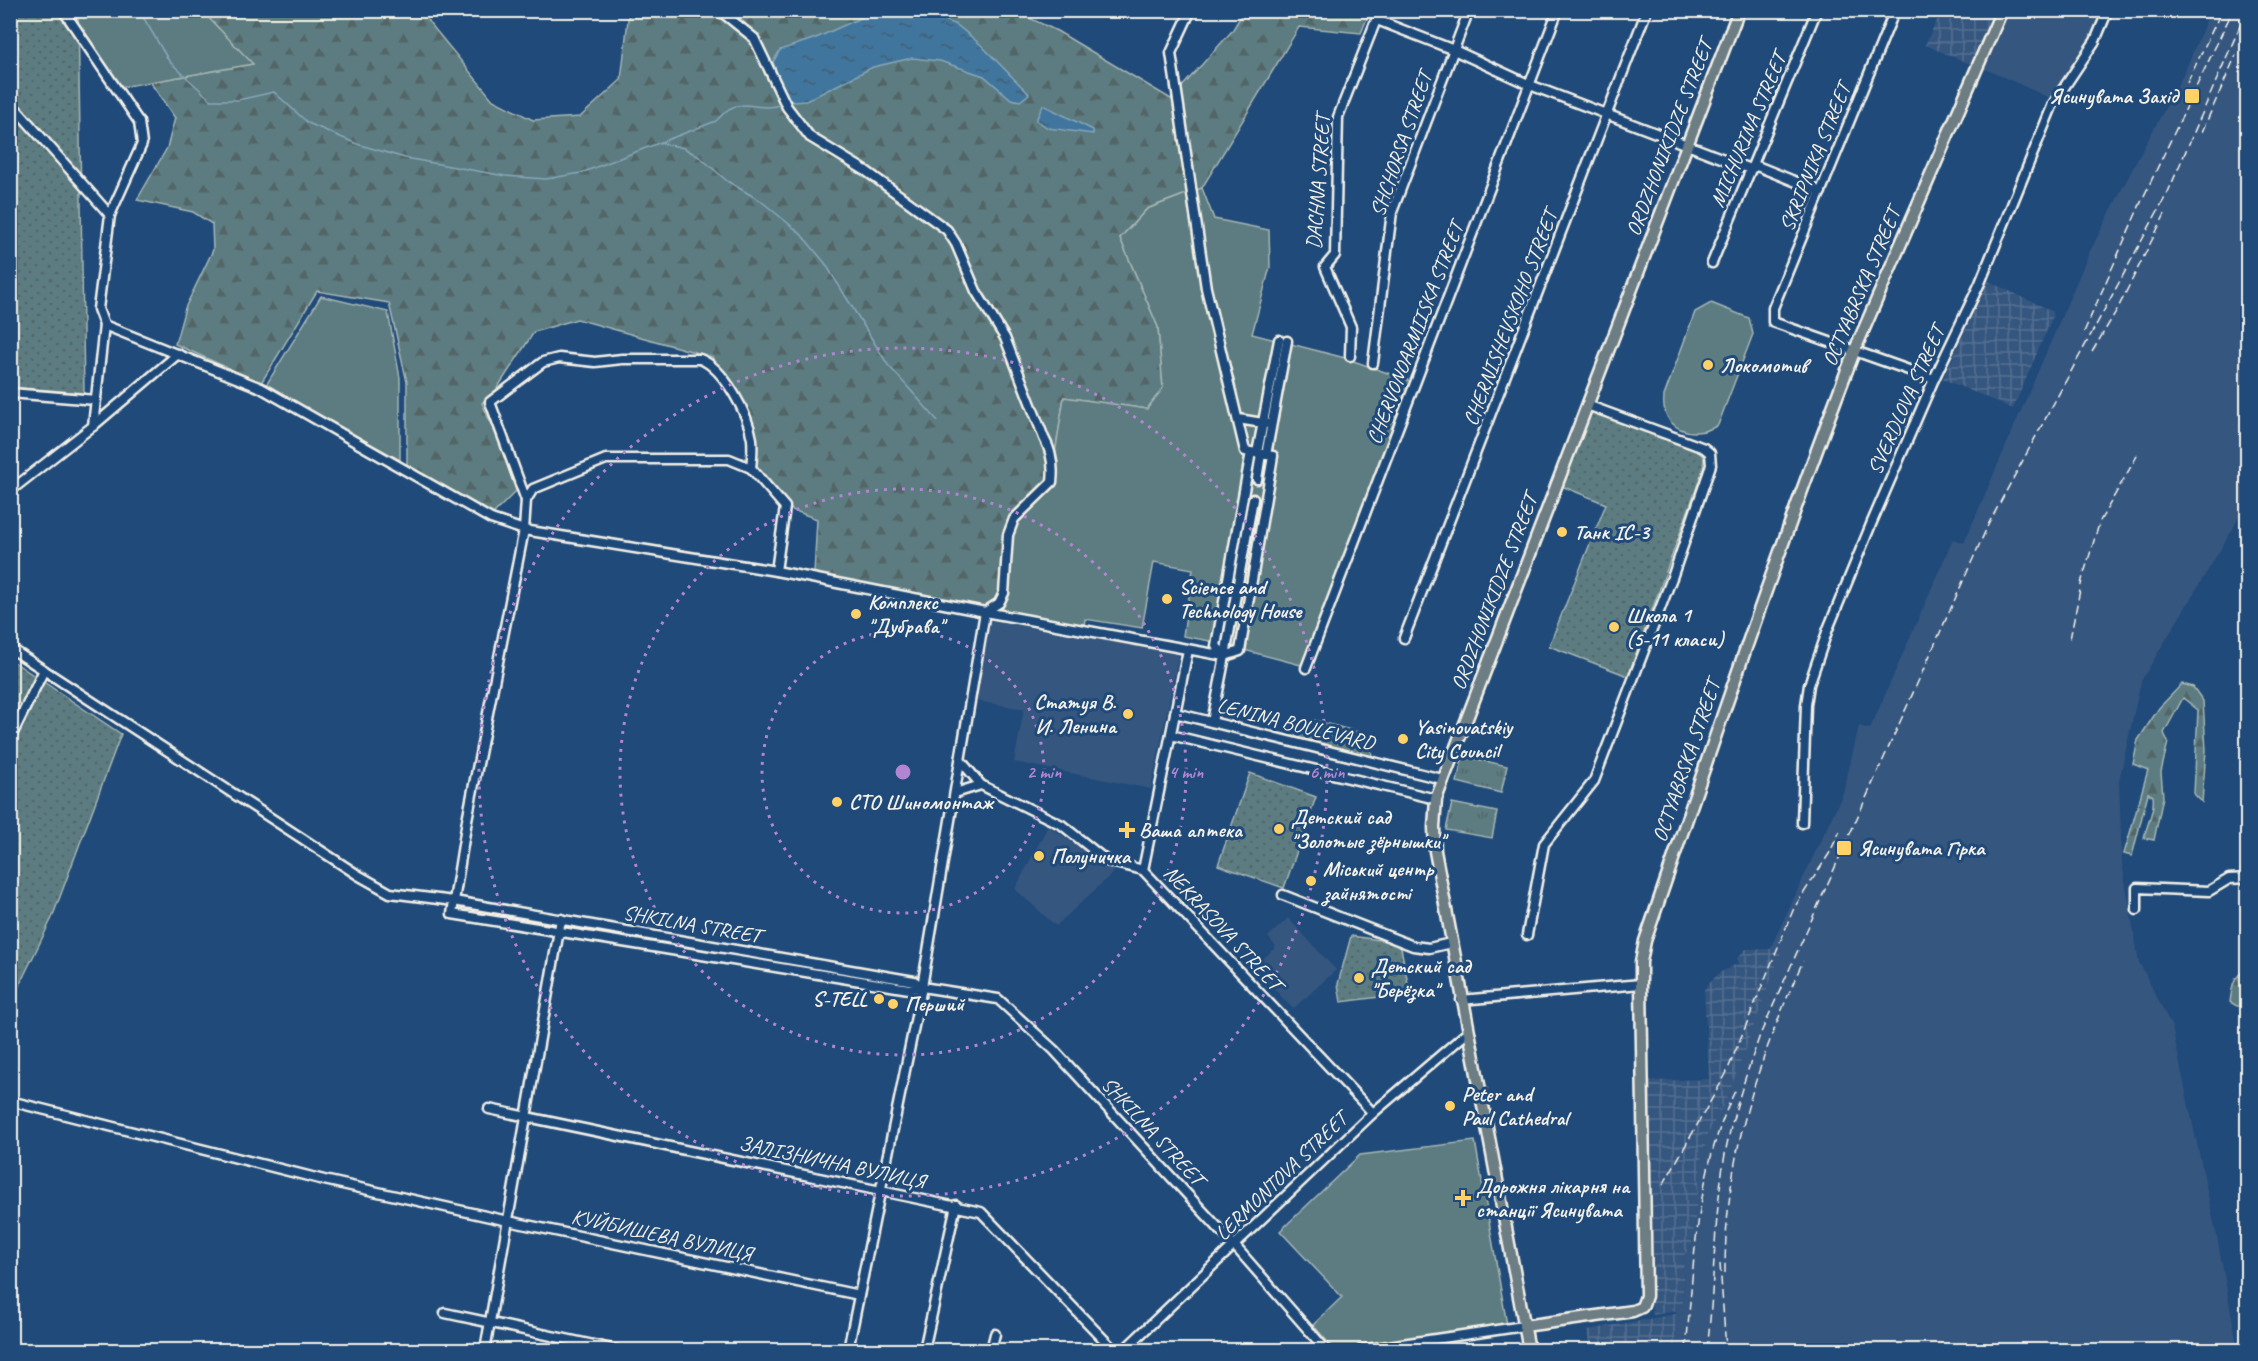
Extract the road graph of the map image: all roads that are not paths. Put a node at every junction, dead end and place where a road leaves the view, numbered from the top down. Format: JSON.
{"nodes":[{"id":1,"x":63,"y":10,"type":"edge"},
{"id":2,"x":719,"y":10,"type":"edge"},
{"id":3,"x":1191,"y":10,"type":"edge"},
{"id":4,"x":1469,"y":10,"type":"edge"},
{"id":5,"x":1558,"y":10,"type":"edge"},
{"id":6,"x":1647,"y":10,"type":"edge"},
{"id":7,"x":1739,"y":10,"type":"edge"},
{"id":8,"x":1817,"y":10,"type":"edge"},
{"id":9,"x":1895,"y":10,"type":"edge"},
{"id":10,"x":2002,"y":10,"type":"edge"},
{"id":11,"x":2108,"y":10,"type":"edge"},
{"id":12,"x":1378,"y":15,"type":"edge"},
{"id":13,"x":1454,"y":50,"type":"junction"},
{"id":14,"x":1530,"y":85,"type":"junction"},
{"id":15,"x":10,"y":102,"type":"edge"},
{"id":16,"x":1607,"y":115,"type":"junction"},
{"id":17,"x":1687,"y":145,"type":"junction"},
{"id":18,"x":1750,"y":170,"type":"junction"},
{"id":19,"x":1821,"y":192,"type":"junction"},
{"id":20,"x":110,"y":215,"type":"junction"},
{"id":21,"x":1712,"y":264,"type":"dead end"},
{"id":22,"x":104,"y":325,"type":"junction"},
{"id":23,"x":1283,"y":340,"type":"dead end"},
{"id":24,"x":1854,"y":352,"type":"junction"},
{"id":25,"x":178,"y":354,"type":"junction"},
{"id":26,"x":1350,"y":356,"type":"dead end"},
{"id":27,"x":1373,"y":363,"type":"dead end"},
{"id":28,"x":1934,"y":379,"type":"junction"},
{"id":29,"x":10,"y":393,"type":"edge"},
{"id":30,"x":96,"y":400,"type":"junction"},
{"id":31,"x":1587,"y":405,"type":"junction"},
{"id":32,"x":1238,"y":419,"type":"junction"},
{"id":33,"x":1268,"y":424,"type":"junction"},
{"id":34,"x":93,"y":426,"type":"junction"},
{"id":35,"x":1259,"y":454,"type":"junction"},
{"id":36,"x":751,"y":468,"type":"junction"},
{"id":37,"x":1257,"y":479,"type":"dead end"},
{"id":38,"x":10,"y":491,"type":"edge"},
{"id":39,"x":1253,"y":499,"type":"dead end"},
{"id":40,"x":526,"y":500,"type":"junction"},
{"id":41,"x":524,"y":530,"type":"junction"},
{"id":42,"x":776,"y":571,"type":"junction"},
{"id":43,"x":985,"y":612,"type":"junction"},
{"id":44,"x":1404,"y":638,"type":"dead end"},
{"id":45,"x":10,"y":648,"type":"edge"},
{"id":46,"x":1188,"y":650,"type":"junction"},
{"id":47,"x":1225,"y":656,"type":"junction"},
{"id":48,"x":1306,"y":668,"type":"dead end"},
{"id":49,"x":44,"y":670,"type":"junction"},
{"id":50,"x":1175,"y":713,"type":"junction"},
{"id":51,"x":1212,"y":722,"type":"junction"},
{"id":52,"x":1171,"y":735,"type":"junction"},
{"id":53,"x":10,"y":739,"type":"edge"},
{"id":54,"x":961,"y":761,"type":"junction"},
{"id":55,"x":1442,"y":779,"type":"junction"},
{"id":56,"x":981,"y":785,"type":"junction"},
{"id":57,"x":955,"y":793,"type":"junction"},
{"id":58,"x":1436,"y":799,"type":"junction"},
{"id":59,"x":1802,"y":823,"type":"dead end"},
{"id":60,"x":1143,"y":870,"type":"junction"},
{"id":61,"x":2247,"y":878,"type":"edge"},
{"id":62,"x":1283,"y":895,"type":"dead end"},
{"id":63,"x":454,"y":901,"type":"junction"},
{"id":64,"x":2138,"y":910,"type":"dead end"},
{"id":65,"x":561,"y":919,"type":"junction"},
{"id":66,"x":560,"y":931,"type":"junction"},
{"id":67,"x":1527,"y":935,"type":"dead end"},
{"id":68,"x":1451,"y":943,"type":"junction"},
{"id":69,"x":1641,"y":984,"type":"junction"},
{"id":70,"x":922,"y":987,"type":"junction"},
{"id":71,"x":1461,"y":1000,"type":"junction"},
{"id":72,"x":1467,"y":1032,"type":"junction"},
{"id":73,"x":10,"y":1101,"type":"edge"},
{"id":74,"x":489,"y":1109,"type":"dead end"},
{"id":75,"x":1373,"y":1113,"type":"junction"},
{"id":76,"x":527,"y":1117,"type":"junction"},
{"id":77,"x":880,"y":1190,"type":"junction"},
{"id":78,"x":956,"y":1205,"type":"junction"},
{"id":79,"x":508,"y":1221,"type":"junction"},
{"id":80,"x":1234,"y":1245,"type":"junction"},
{"id":81,"x":860,"y":1295,"type":"junction"},
{"id":82,"x":445,"y":1313,"type":"dead end"},
{"id":83,"x":490,"y":1323,"type":"junction"},
{"id":84,"x":1524,"y":1326,"type":"junction"},
{"id":85,"x":994,"y":1334,"type":"dead end"},
{"id":86,"x":485,"y":1350,"type":"edge"},
{"id":87,"x":617,"y":1350,"type":"edge"},
{"id":88,"x":848,"y":1350,"type":"edge"},
{"id":89,"x":924,"y":1350,"type":"edge"},
{"id":90,"x":991,"y":1350,"type":"edge"},
{"id":91,"x":1114,"y":1350,"type":"edge"},
{"id":92,"x":1124,"y":1350,"type":"edge"},
{"id":93,"x":1326,"y":1350,"type":"edge"},
{"id":94,"x":1361,"y":1350,"type":"edge"},
{"id":95,"x":1529,"y":1350,"type":"edge"}],
"edges":[{"from":1,"to":20,"type":"street"},
{"from":2,"to":43,"type":"street"},
{"from":3,"to":32,"type":"street"},
{"from":4,"to":13,"type":"street","name":"SHCHORSA STREET"},
{"from":5,"to":14,"type":"street","name":"CHERVONOARMIISKA STREET"},
{"from":6,"to":16,"type":"street","name":"CHERNISHEVSKOHO STREET"},
{"from":7,"to":17,"type":"main road","name":"ORDZHONIKIDZE STREET"},
{"from":8,"to":18,"type":"street","name":"MICHURINA STREET"},
{"from":9,"to":19,"type":"street","name":"SKRIPNIKA STREET"},
{"from":10,"to":24,"type":"main road","name":"OCTYABRSKA STREET"},
{"from":11,"to":28,"type":"street","name":"SVERDLOVA STREET"},
{"from":12,"to":13,"type":"street"},
{"from":12,"to":26,"type":"street","name":"DACHNA STREET"},
{"from":13,"to":14,"type":"street"},
{"from":13,"to":27,"type":"street","name":"SHCHORSA STREET"},
{"from":14,"to":16,"type":"street"},
{"from":14,"to":48,"type":"street","name":"CHERVONOARMIISKA STREET"},
{"from":15,"to":20,"type":"street"},
{"from":16,"to":17,"type":"street"},
{"from":16,"to":44,"type":"street","name":"CHERNISHEVSKOHO STREET"},
{"from":17,"to":18,"type":"street"},
{"from":17,"to":31,"type":"main road","name":"ORDZHONIKIDZE STREET"},
{"from":18,"to":19,"type":"street"},
{"from":18,"to":21,"type":"street","name":"MICHURINA STREET"},
{"from":19,"to":24,"type":"street","name":"SKRIPNIKA STREET"},
{"from":20,"to":22,"type":"street"},
{"from":22,"to":25,"type":"street"},
{"from":22,"to":30,"type":"street"},
{"from":23,"to":33,"type":"street"},
{"from":24,"to":28,"type":"street"},
{"from":24,"to":69,"type":"main road","name":"OCTYABRSKA STREET"},
{"from":25,"to":34,"type":"street"},
{"from":25,"to":41,"type":"street"},
{"from":28,"to":59,"type":"street","name":"SVERDLOVA STREET"},
{"from":29,"to":30,"type":"street"},
{"from":30,"to":34,"type":"street"},
{"from":31,"to":55,"type":"main road","name":"ORDZHONIKIDZE STREET"},
{"from":31,"to":67,"type":"street"},
{"from":32,"to":33,"type":"street"},
{"from":32,"to":35,"type":"street"},
{"from":33,"to":35,"type":"street"},
{"from":34,"to":38,"type":"street"},
{"from":35,"to":37,"type":"street"},
{"from":35,"to":47,"type":"street"},
{"from":35,"to":47,"type":"street"},
{"from":36,"to":40,"type":"street"},
{"from":36,"to":40,"type":"street"},
{"from":36,"to":42,"type":"street"},
{"from":39,"to":47,"type":"street"},
{"from":40,"to":41,"type":"street"},
{"from":41,"to":42,"type":"street"},
{"from":41,"to":63,"type":"street"},
{"from":42,"to":43,"type":"street"},
{"from":43,"to":46,"type":"street"},
{"from":43,"to":54,"type":"street"},
{"from":45,"to":49,"type":"street","name":"SHKILNA STREET"},
{"from":46,"to":47,"type":"street"},
{"from":46,"to":50,"type":"street"},
{"from":47,"to":51,"type":"street"},
{"from":49,"to":53,"type":"street"},
{"from":49,"to":63,"type":"street","name":"SHKILNA STREET"},
{"from":50,"to":51,"type":"street","name":"LENINA BOULEVARD"},
{"from":50,"to":52,"type":"street"},
{"from":51,"to":55,"type":"street","name":"LENINA BOULEVARD"},
{"from":52,"to":58,"type":"street","name":"LENINA BOULEVARD"},
{"from":52,"to":60,"type":"street"},
{"from":54,"to":56,"type":"street"},
{"from":54,"to":57,"type":"street"},
{"from":55,"to":58,"type":"main road","name":"ORDZHONIKIDZE STREET"},
{"from":56,"to":57,"type":"street"},
{"from":56,"to":60,"type":"street","name":"NEKRASOVA STREET"},
{"from":57,"to":70,"type":"street"},
{"from":58,"to":68,"type":"main road","name":"ORDZHONIKIDZE STREET"},
{"from":60,"to":75,"type":"street","name":"NEKRASOVA STREET"},
{"from":61,"to":64,"type":"street"},
{"from":62,"to":68,"type":"street"},
{"from":63,"to":65,"type":"street","name":"SHKILNA STREET"},
{"from":63,"to":66,"type":"street","name":"SHKILNA STREET"},
{"from":65,"to":66,"type":"street"},
{"from":65,"to":70,"type":"street","name":"SHKILNA STREET"},
{"from":66,"to":70,"type":"street","name":"SHKILNA STREET"},
{"from":66,"to":76,"type":"street"},
{"from":68,"to":71,"type":"main road","name":"ORDZHONIKIDZE STREET"},
{"from":69,"to":71,"type":"street"},
{"from":69,"to":84,"type":"main road","name":"OCTYABRSKA STREET"},
{"from":70,"to":77,"type":"street"},
{"from":70,"to":80,"type":"street","name":"SHKILNA STREET"},
{"from":71,"to":72,"type":"main road","name":"ORDZHONIKIDZE STREET"},
{"from":72,"to":75,"type":"street","name":"LERMONTOVA STREET"},
{"from":72,"to":84,"type":"main road","name":"ORDZHONIKIDZE STREET"},
{"from":73,"to":79,"type":"street","name":"КУЙБИШЕВА ВУЛИЦЯ"},
{"from":74,"to":76,"type":"street","name":"ЗАЛІЗНИЧНА ВУЛИЦЯ"},
{"from":75,"to":80,"type":"street","name":"LERMONTOVA STREET"},
{"from":76,"to":77,"type":"street","name":"ЗАЛІЗНИЧНА ВУЛИЦЯ"},
{"from":76,"to":79,"type":"street"},
{"from":77,"to":78,"type":"street","name":"ЗАЛІЗНИЧНА ВУЛИЦЯ"},
{"from":77,"to":81,"type":"street"},
{"from":78,"to":89,"type":"street"},
{"from":78,"to":91,"type":"street","name":"ЗАЛІЗНИЧНА ВУЛИЦЯ"},
{"from":79,"to":81,"type":"street","name":"КУЙБИШЕВА ВУЛИЦЯ"},
{"from":79,"to":83,"type":"street"},
{"from":80,"to":92,"type":"street","name":"LERMONTOVA STREET"},
{"from":80,"to":93,"type":"street","name":"SHKILNA STREET"},
{"from":81,"to":88,"type":"street"},
{"from":82,"to":83,"type":"street"},
{"from":83,"to":86,"type":"street"},
{"from":83,"to":87,"type":"street"},
{"from":84,"to":94,"type":"street"},
{"from":84,"to":95,"type":"main road","name":"ORDZHONIKIDZE STREET"},
{"from":85,"to":90,"type":"street"}]}
